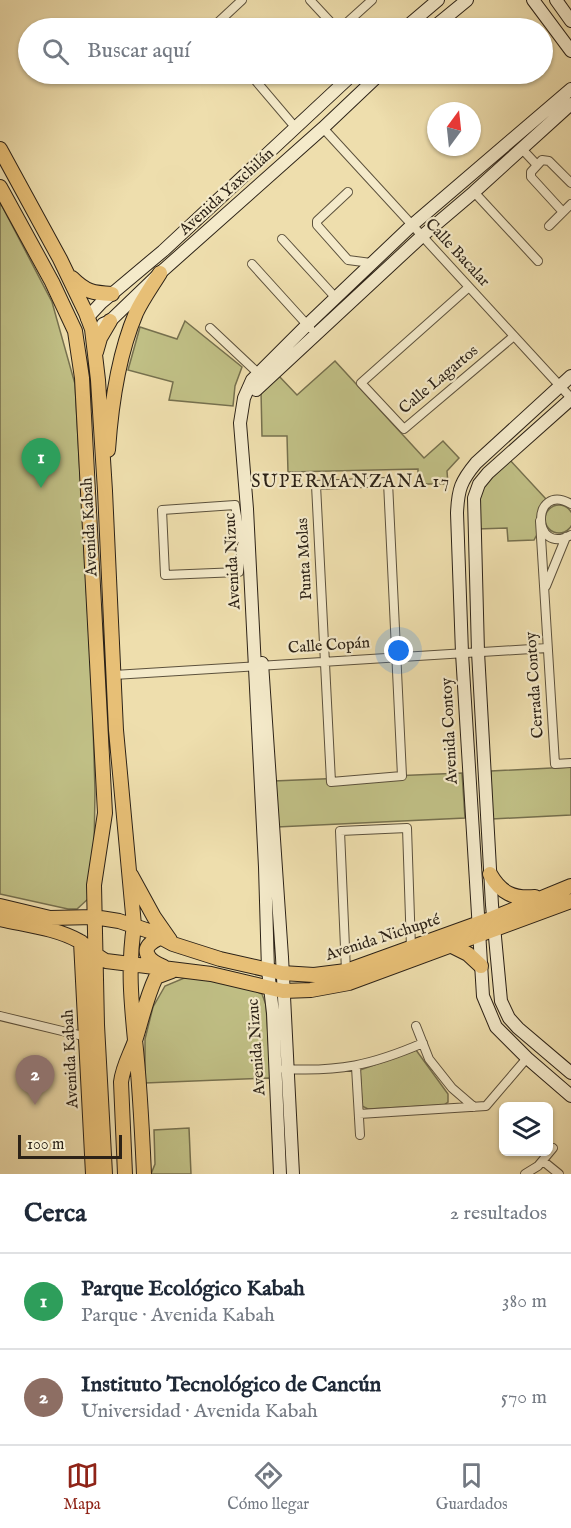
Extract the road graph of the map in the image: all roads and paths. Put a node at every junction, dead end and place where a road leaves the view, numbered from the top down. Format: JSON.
{"nodes":[{"id":1,"x":242,"y":0,"type":"edge"},
{"id":2,"x":303,"y":0,"type":"edge"},
{"id":3,"x":310,"y":0,"type":"edge"},
{"id":4,"x":372,"y":0,"type":"edge"},
{"id":5,"x":438,"y":0,"type":"edge"},
{"id":6,"x":467,"y":0,"type":"edge"},
{"id":7,"x":556,"y":0,"type":"edge"},
{"id":8,"x":533,"y":2,"type":"edge"},
{"id":9,"x":223,"y":18,"type":"edge"},
{"id":10,"x":319,"y":18,"type":"edge"},
{"id":11,"x":327,"y":18,"type":"edge"},
{"id":12,"x":352,"y":18,"type":"edge"},
{"id":13,"x":417,"y":18,"type":"edge"},
{"id":14,"x":445,"y":18,"type":"edge"},
{"id":15,"x":545,"y":18,"type":"edge"},
{"id":16,"x":571,"y":21,"type":"edge"},
{"id":17,"x":553,"y":28,"type":"edge"},
{"id":18,"x":571,"y":51,"type":"edge"},
{"id":19,"x":258,"y":84,"type":"edge"},
{"id":20,"x":342,"y":84,"type":"edge"},
{"id":21,"x":366,"y":84,"type":"edge"},
{"id":22,"x":571,"y":89,"type":"edge"},
{"id":23,"x":571,"y":104,"type":"edge"},
{"id":24,"x":295,"y":127,"type":"junction"},
{"id":25,"x":323,"y":128,"type":"junction"},
{"id":26,"x":284,"y":137,"type":"junction"},
{"id":27,"x":0,"y":149,"type":"edge"},
{"id":28,"x":522,"y":149,"type":"junction"},
{"id":29,"x":297,"y":151,"type":"junction"},
{"id":30,"x":537,"y":165,"type":"junction"},
{"id":31,"x":571,"y":183,"type":"edge"},
{"id":32,"x":0,"y":187,"type":"edge"},
{"id":33,"x":348,"y":192,"type":"dead end"},
{"id":34,"x":474,"y":192,"type":"junction"},
{"id":35,"x":571,"y":204,"type":"edge"},
{"id":36,"x":563,"y":212,"type":"junction"},
{"id":37,"x":411,"y":226,"type":"junction"},
{"id":38,"x":549,"y":226,"type":"dead end"},
{"id":39,"x":421,"y":237,"type":"junction"},
{"id":40,"x":282,"y":239,"type":"dead end"},
{"id":41,"x":538,"y":261,"type":"dead end"},
{"id":42,"x":371,"y":263,"type":"junction"},
{"id":43,"x":252,"y":264,"type":"dead end"},
{"id":44,"x":65,"y":271,"type":"junction"},
{"id":45,"x":160,"y":273,"type":"junction"},
{"id":46,"x":133,"y":276,"type":"junction"},
{"id":47,"x":146,"y":287,"type":"junction"},
{"id":48,"x":469,"y":287,"type":"junction"},
{"id":49,"x":112,"y":294,"type":"junction"},
{"id":50,"x":332,"y":295,"type":"junction"},
{"id":51,"x":63,"y":306,"type":"junction"},
{"id":52,"x":110,"y":321,"type":"junction"},
{"id":53,"x":87,"y":325,"type":"junction"},
{"id":54,"x":308,"y":326,"type":"junction"},
{"id":55,"x":210,"y":328,"type":"dead end"},
{"id":56,"x":514,"y":336,"type":"junction"},
{"id":57,"x":78,"y":352,"type":"junction"},
{"id":58,"x":94,"y":359,"type":"junction"},
{"id":59,"x":255,"y":370,"type":"junction"},
{"id":60,"x":571,"y":376,"type":"edge"},
{"id":61,"x":560,"y":386,"type":"junction"},
{"id":62,"x":571,"y":398,"type":"edge"},
{"id":63,"x":105,"y":491,"type":"junction"},
{"id":64,"x":571,"y":504,"type":"edge"},
{"id":65,"x":250,"y":508,"type":"junction"},
{"id":66,"x":540,"y":521,"type":"junction"},
{"id":67,"x":568,"y":536,"type":"edge"},
{"id":68,"x":246,"y":541,"type":"junction"},
{"id":69,"x":545,"y":590,"type":"junction"},
{"id":70,"x":547,"y":648,"type":"junction"},
{"id":71,"x":478,"y":652,"type":"junction"},
{"id":72,"x":462,"y":653,"type":"junction"},
{"id":73,"x":397,"y":657,"type":"junction"},
{"id":74,"x":326,"y":662,"type":"junction"},
{"id":75,"x":258,"y":666,"type":"junction"},
{"id":76,"x":114,"y":675,"type":"junction"},
{"id":77,"x":571,"y":763,"type":"edge"},
{"id":78,"x":129,"y":872,"type":"junction"},
{"id":79,"x":490,"y":873,"type":"junction"},
{"id":80,"x":571,"y":886,"type":"edge"},
{"id":81,"x":546,"y":897,"type":"junction"},
{"id":82,"x":571,"y":901,"type":"edge"},
{"id":83,"x":0,"y":906,"type":"edge"},
{"id":84,"x":94,"y":917,"type":"junction"},
{"id":85,"x":0,"y":919,"type":"edge"},
{"id":86,"x":49,"y":924,"type":"junction"},
{"id":87,"x":494,"y":924,"type":"junction"},
{"id":88,"x":134,"y":925,"type":"junction"},
{"id":89,"x":478,"y":930,"type":"junction"},
{"id":90,"x":160,"y":938,"type":"junction"},
{"id":91,"x":81,"y":942,"type":"junction"},
{"id":92,"x":173,"y":944,"type":"junction"},
{"id":93,"x":452,"y":946,"type":"junction"},
{"id":94,"x":411,"y":948,"type":"junction"},
{"id":95,"x":95,"y":956,"type":"junction"},
{"id":96,"x":130,"y":965,"type":"junction"},
{"id":97,"x":381,"y":965,"type":"junction"},
{"id":98,"x":481,"y":966,"type":"junction"},
{"id":99,"x":165,"y":968,"type":"junction"},
{"id":100,"x":181,"y":969,"type":"junction"},
{"id":101,"x":268,"y":970,"type":"junction"},
{"id":102,"x":346,"y":971,"type":"junction"},
{"id":103,"x":282,"y":973,"type":"junction"},
{"id":104,"x":276,"y":990,"type":"junction"},
{"id":105,"x":0,"y":1016,"type":"edge"},
{"id":106,"x":97,"y":1025,"type":"junction"},
{"id":107,"x":416,"y":1026,"type":"dead end"},
{"id":108,"x":87,"y":1037,"type":"junction"},
{"id":109,"x":135,"y":1040,"type":"junction"},
{"id":110,"x":423,"y":1043,"type":"junction"},
{"id":111,"x":87,"y":1053,"type":"junction"},
{"id":112,"x":527,"y":1058,"type":"junction"},
{"id":113,"x":356,"y":1067,"type":"junction"},
{"id":114,"x":281,"y":1069,"type":"junction"},
{"id":115,"x":571,"y":1073,"type":"edge"},
{"id":116,"x":571,"y":1096,"type":"edge"},
{"id":117,"x":474,"y":1107,"type":"junction"},
{"id":118,"x":359,"y":1114,"type":"junction"},
{"id":119,"x":360,"y":1135,"type":"dead end"},
{"id":120,"x":285,"y":1140,"type":"junction"},
{"id":121,"x":547,"y":1156,"type":"edge"},
{"id":122,"x":543,"y":1161,"type":"junction"},
{"id":123,"x":93,"y":1174,"type":"edge"},
{"id":124,"x":105,"y":1174,"type":"edge"},
{"id":125,"x":125,"y":1174,"type":"edge"},
{"id":126,"x":144,"y":1174,"type":"edge"},
{"id":127,"x":280,"y":1174,"type":"edge"},
{"id":128,"x":293,"y":1174,"type":"edge"},
{"id":129,"x":525,"y":1174,"type":"edge"},
{"id":130,"x":559,"y":1174,"type":"edge"}],
"edges":[{"from":1,"to":9,"type":"street"},
{"from":2,"to":10,"type":"street"},
{"from":3,"to":11,"type":"street"},
{"from":4,"to":12,"type":"street"},
{"from":5,"to":13,"type":"street"},
{"from":6,"to":14,"type":"street"},
{"from":7,"to":16,"type":"street"},
{"from":8,"to":15,"type":"street"},
{"from":17,"to":18,"type":"street"},
{"from":19,"to":24,"type":"street"},
{"from":20,"to":24,"type":"street","name":"Avenida Yaxchilán"},
{"from":21,"to":25,"type":"street","name":"Avenida Yaxchilán"},
{"from":22,"to":37,"type":"street","name":"Avenida Nizuc"},
{"from":23,"to":28,"type":"street","name":"Avenida Nizuc"},
{"from":24,"to":26,"type":"street","name":"Avenida Yaxchilán"},
{"from":25,"to":29,"type":"street","name":"Avenida Yaxchilán"},
{"from":25,"to":37,"type":"street","name":"Calle Bacalar"},
{"from":26,"to":29,"type":"street"},
{"from":26,"to":46,"type":"street","name":"Avenida Yaxchilán"},
{"from":27,"to":44,"type":"main road","name":"Avenida Kabah"},
{"from":28,"to":30,"type":"street"},
{"from":28,"to":34,"type":"street","name":"Avenida Nizuc"},
{"from":29,"to":45,"type":"street","name":"Avenida Yaxchilán"},
{"from":30,"to":31,"type":"street"},
{"from":30,"to":36,"type":"street"},
{"from":32,"to":51,"type":"main road","name":"Avenida Kabah"},
{"from":33,"to":42,"type":"street"},
{"from":34,"to":39,"type":"street","name":"Avenida Nizuc"},
{"from":34,"to":41,"type":"street"},
{"from":35,"to":36,"type":"street"},
{"from":36,"to":38,"type":"street"},
{"from":37,"to":39,"type":"street","name":"Calle Bacalar"},
{"from":37,"to":42,"type":"street","name":"Avenida Nizuc"},
{"from":39,"to":48,"type":"street","name":"Calle Bacalar"},
{"from":39,"to":54,"type":"street","name":"Avenida Nizuc"},
{"from":40,"to":50,"type":"street"},
{"from":42,"to":50,"type":"street","name":"Avenida Nizuc"},
{"from":43,"to":54,"type":"street"},
{"from":44,"to":49,"type":"main road"},
{"from":44,"to":53,"type":"main road","name":"Avenida Kabah"},
{"from":45,"to":47,"type":"street","name":"Avenida Yaxchilán"},
{"from":45,"to":63,"type":"main road"},
{"from":46,"to":47,"type":"street"},
{"from":46,"to":49,"type":"street","name":"Avenida Yaxchilán"},
{"from":47,"to":52,"type":"street","name":"Avenida Yaxchilán"},
{"from":48,"to":56,"type":"street","name":"Calle Bacalar"},
{"from":48,"to":56,"type":"street","name":"Calle Lagartos"},
{"from":49,"to":53,"type":"street","name":"Avenida Yaxchilán"},
{"from":50,"to":54,"type":"street","name":"Avenida Nizuc"},
{"from":51,"to":53,"type":"main road"},
{"from":51,"to":57,"type":"main road","name":"Avenida Kabah"},
{"from":52,"to":53,"type":"street","name":"Avenida Yaxchilán"},
{"from":52,"to":58,"type":"main road"},
{"from":53,"to":57,"type":"main road"},
{"from":53,"to":58,"type":"main road","name":"Avenida Kabah"},
{"from":54,"to":59,"type":"street","name":"Avenida Nizuc"},
{"from":54,"to":65,"type":"street","name":"Avenida Nizuc"},
{"from":55,"to":59,"type":"street"},
{"from":56,"to":61,"type":"street","name":"Calle Bacalar"},
{"from":57,"to":84,"type":"main road","name":"Avenida Kabah"},
{"from":58,"to":63,"type":"main road","name":"Avenida Kabah"},
{"from":59,"to":65,"type":"street","name":"Avenida Nizuc"},
{"from":60,"to":61,"type":"street","name":"Avenida Contoy"},
{"from":61,"to":62,"type":"street","name":"Calle Bacalar"},
{"from":61,"to":72,"type":"street","name":"Avenida Contoy"},
{"from":62,"to":71,"type":"street","name":"Avenida Contoy"},
{"from":63,"to":76,"type":"main road","name":"Avenida Kabah"},
{"from":64,"to":66,"type":"street"},
{"from":65,"to":68,"type":"street","name":"Avenida Nizuc"},
{"from":65,"to":75,"type":"street","name":"Avenida Nizuc"},
{"from":66,"to":67,"type":"street"},
{"from":66,"to":69,"type":"street","name":"Cerrada Contoy"},
{"from":67,"to":69,"type":"street","name":"Cerrada Contoy"},
{"from":68,"to":68,"type":"street"},
{"from":68,"to":75,"type":"street","name":"Avenida Nizuc"},
{"from":69,"to":70,"type":"street","name":"Cerrada Contoy"},
{"from":70,"to":71,"type":"street","name":"Calle Copán"},
{"from":70,"to":77,"type":"street","name":"Cerrada Contoy"},
{"from":71,"to":72,"type":"street","name":"Calle Copán"},
{"from":71,"to":79,"type":"street","name":"Avenida Contoy"},
{"from":72,"to":73,"type":"street","name":"Calle Copán"},
{"from":72,"to":89,"type":"street","name":"Avenida Contoy"},
{"from":73,"to":74,"type":"street","name":"Calle Copán"},
{"from":73,"to":74,"type":"street"},
{"from":73,"to":74,"type":"street","name":"Punta Molas"},
{"from":74,"to":75,"type":"street","name":"Calle Copán"},
{"from":75,"to":76,"type":"street","name":"Calle Copán"},
{"from":75,"to":101,"type":"street","name":"Avenida Nizuc"},
{"from":75,"to":103,"type":"street","name":"Avenida Nizuc"},
{"from":76,"to":78,"type":"main road","name":"Avenida Kabah"},
{"from":78,"to":88,"type":"main road","name":"Avenida Kabah"},
{"from":78,"to":92,"type":"main road"},
{"from":79,"to":81,"type":"main road"},
{"from":79,"to":87,"type":"street","name":"Avenida Contoy"},
{"from":80,"to":81,"type":"main road","name":"Avenida Nichupté"},
{"from":81,"to":87,"type":"main road","name":"Avenida Nichupté"},
{"from":82,"to":87,"type":"main road","name":"Avenida Nichupté"},
{"from":83,"to":86,"type":"main road"},
{"from":84,"to":86,"type":"main road"},
{"from":84,"to":88,"type":"main road","name":"Avenida Nichupté"},
{"from":84,"to":95,"type":"main road","name":"Avenida Kabah"},
{"from":85,"to":86,"type":"main road"},
{"from":86,"to":91,"type":"main road"},
{"from":87,"to":89,"type":"main road","name":"Avenida Nichupté"},
{"from":87,"to":115,"type":"street","name":"Avenida Contoy"},
{"from":88,"to":90,"type":"main road","name":"Avenida Nichupté"},
{"from":88,"to":96,"type":"main road","name":"Avenida Kabah"},
{"from":89,"to":93,"type":"main road","name":"Avenida Nichupté"},
{"from":89,"to":94,"type":"main road","name":"Avenida Nichupté"},
{"from":89,"to":98,"type":"street","name":"Avenida Contoy"},
{"from":90,"to":92,"type":"main road","name":"Avenida Nichupté"},
{"from":90,"to":99,"type":"main road"},
{"from":91,"to":95,"type":"main road"},
{"from":91,"to":108,"type":"main road","name":"Avenida Kabah"},
{"from":92,"to":101,"type":"main road","name":"Avenida Nichupté"},
{"from":93,"to":97,"type":"main road","name":"Avenida Nichupté"},
{"from":93,"to":98,"type":"main road"},
{"from":94,"to":97,"type":"main road","name":"Avenida Nichupté"},
{"from":94,"to":102,"type":"street"},
{"from":95,"to":96,"type":"main road","name":"Avenida Nichupté"},
{"from":95,"to":106,"type":"main road","name":"Avenida Kabah"},
{"from":96,"to":99,"type":"main road","name":"Avenida Nichupté"},
{"from":96,"to":109,"type":"main road"},
{"from":97,"to":102,"type":"main road","name":"Avenida Nichupté"},
{"from":97,"to":104,"type":"main road","name":"Avenida Nichupté"},
{"from":98,"to":112,"type":"street","name":"Avenida Contoy"},
{"from":99,"to":100,"type":"main road","name":"Avenida Nichupté"},
{"from":100,"to":104,"type":"main road","name":"Avenida Nichupté"},
{"from":100,"to":109,"type":"main road"},
{"from":101,"to":103,"type":"main road","name":"Avenida Nichupté"},
{"from":101,"to":104,"type":"street","name":"Avenida Nizuc"},
{"from":102,"to":103,"type":"main road","name":"Avenida Nichupté"},
{"from":103,"to":104,"type":"street","name":"Avenida Nizuc"},
{"from":104,"to":114,"type":"street","name":"Avenida Nizuc"},
{"from":105,"to":108,"type":"street"},
{"from":106,"to":111,"type":"main road"},
{"from":106,"to":124,"type":"main road","name":"Avenida Kabah"},
{"from":107,"to":110,"type":"street"},
{"from":108,"to":111,"type":"main road","name":"Avenida Kabah"},
{"from":109,"to":125,"type":"main road"},
{"from":109,"to":126,"type":"main road"},
{"from":110,"to":113,"type":"street"},
{"from":110,"to":117,"type":"street"},
{"from":111,"to":123,"type":"main road","name":"Avenida Kabah"},
{"from":112,"to":116,"type":"street","name":"Avenida Contoy"},
{"from":112,"to":117,"type":"street"},
{"from":113,"to":114,"type":"street"},
{"from":113,"to":118,"type":"street"},
{"from":114,"to":120,"type":"street","name":"Avenida Nizuc"},
{"from":117,"to":118,"type":"street"},
{"from":118,"to":119,"type":"street"},
{"from":120,"to":127,"type":"street","name":"Avenida Nizuc"},
{"from":120,"to":128,"type":"street","name":"Avenida Nizuc"},
{"from":121,"to":122,"type":"street"},
{"from":122,"to":129,"type":"street"},
{"from":122,"to":130,"type":"street"}]}
